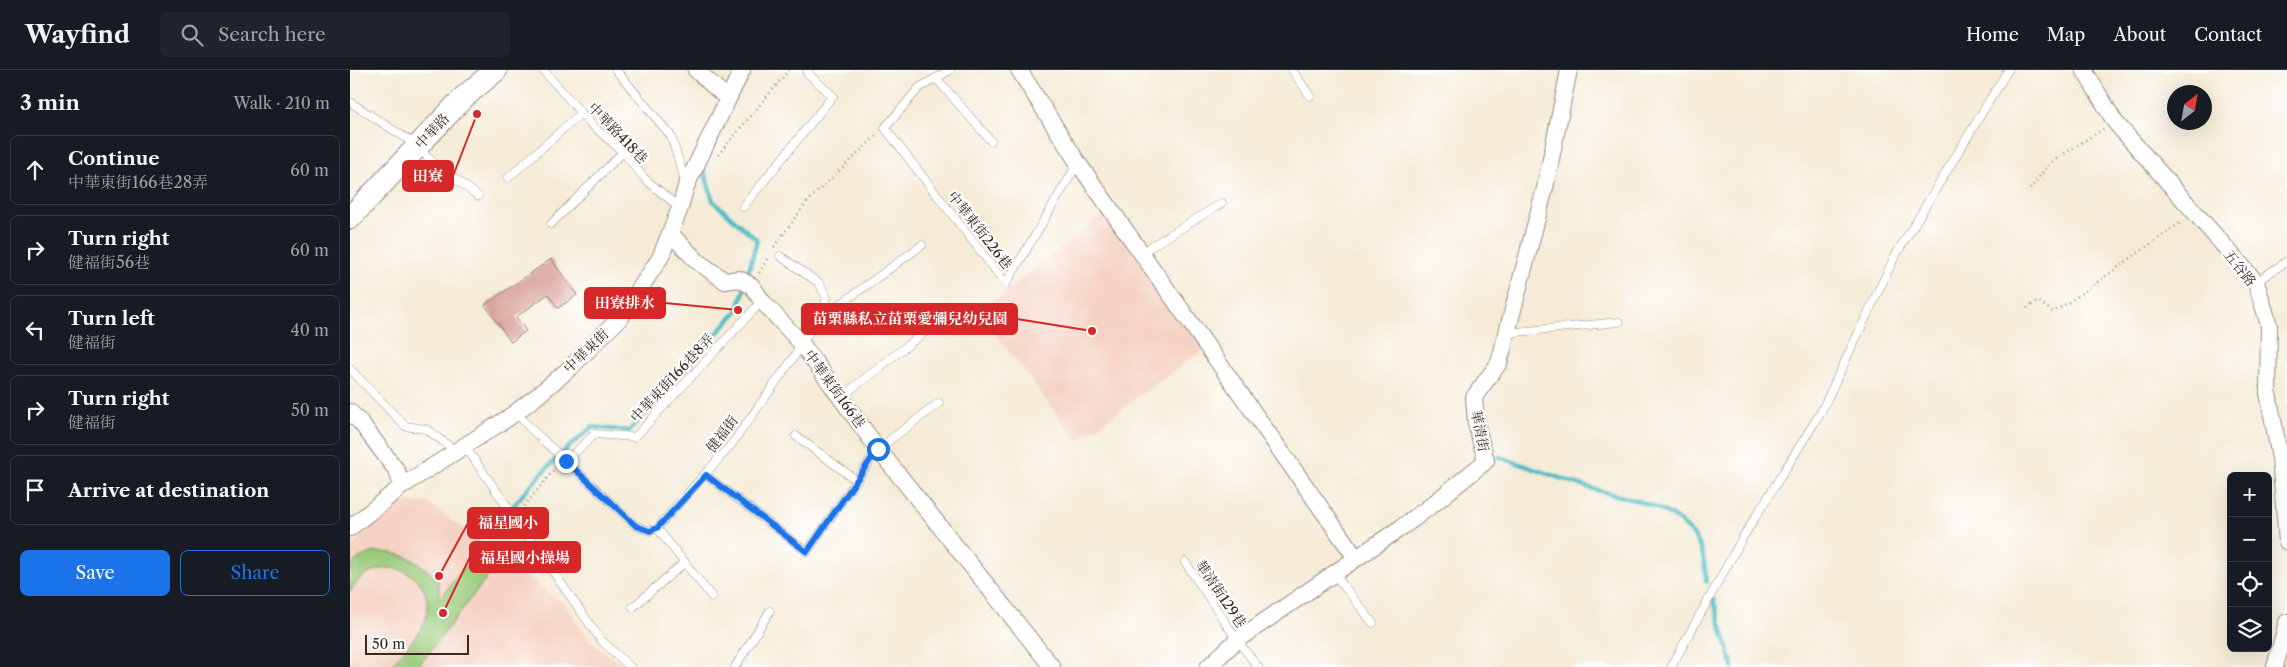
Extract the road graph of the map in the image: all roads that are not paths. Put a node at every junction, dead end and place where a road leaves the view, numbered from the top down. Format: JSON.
{"nodes":[{"id":1,"x":496,"y":70,"type":"edge"},
{"id":2,"x":542,"y":70,"type":"edge"},
{"id":3,"x":616,"y":70,"type":"edge"},
{"id":4,"x":696,"y":70,"type":"edge"},
{"id":5,"x":742,"y":70,"type":"edge"},
{"id":6,"x":809,"y":70,"type":"edge"},
{"id":7,"x":950,"y":70,"type":"edge"},
{"id":8,"x":1019,"y":70,"type":"edge"},
{"id":9,"x":1292,"y":70,"type":"edge"},
{"id":10,"x":1569,"y":70,"type":"edge"},
{"id":11,"x":2008,"y":70,"type":"edge"},
{"id":12,"x":2084,"y":70,"type":"edge"},
{"id":13,"x":936,"y":78,"type":"junction"},
{"id":14,"x":1310,"y":96,"type":"dead end"},
{"id":15,"x":727,"y":98,"type":"junction"},
{"id":16,"x":350,"y":102,"type":"edge"},
{"id":17,"x":581,"y":113,"type":"junction"},
{"id":18,"x":991,"y":141,"type":"dead end"},
{"id":19,"x":418,"y":146,"type":"junction"},
{"id":20,"x":623,"y":152,"type":"junction"},
{"id":21,"x":1078,"y":163,"type":"junction"},
{"id":22,"x":508,"y":178,"type":"dead end"},
{"id":23,"x":686,"y":186,"type":"junction"},
{"id":24,"x":478,"y":196,"type":"dead end"},
{"id":25,"x":1222,"y":203,"type":"dead end"},
{"id":26,"x":743,"y":207,"type":"dead end"},
{"id":27,"x":680,"y":208,"type":"junction"},
{"id":28,"x":352,"y":211,"type":"edge"},
{"id":29,"x":551,"y":224,"type":"dead end"},
{"id":30,"x":670,"y":234,"type":"junction"},
{"id":31,"x":922,"y":245,"type":"dead end"},
{"id":32,"x":1142,"y":252,"type":"junction"},
{"id":33,"x":780,"y":256,"type":"dead end"},
{"id":34,"x":2287,"y":261,"type":"edge"},
{"id":35,"x":2256,"y":282,"type":"junction"},
{"id":36,"x":762,"y":301,"type":"junction"},
{"id":37,"x":944,"y":317,"type":"dead end"},
{"id":38,"x":820,"y":318,"type":"junction"},
{"id":39,"x":1619,"y":322,"type":"dead end"},
{"id":40,"x":1507,"y":333,"type":"junction"},
{"id":41,"x":801,"y":343,"type":"junction"},
{"id":42,"x":350,"y":369,"type":"edge"},
{"id":43,"x":841,"y":397,"type":"junction"},
{"id":44,"x":938,"y":403,"type":"dead end"},
{"id":45,"x":516,"y":412,"type":"junction"},
{"id":46,"x":351,"y":416,"type":"edge"},
{"id":47,"x":796,"y":436,"type":"dead end"},
{"id":48,"x":460,"y":448,"type":"junction"},
{"id":49,"x":878,"y":449,"type":"junction"},
{"id":50,"x":565,"y":460,"type":"junction"},
{"id":51,"x":706,"y":475,"type":"junction"},
{"id":52,"x":856,"y":480,"type":"junction"},
{"id":53,"x":402,"y":486,"type":"junction"},
{"id":54,"x":350,"y":528,"type":"edge"},
{"id":55,"x":657,"y":528,"type":"junction"},
{"id":56,"x":2287,"y":542,"type":"edge"},
{"id":57,"x":1356,"y":558,"type":"junction"},
{"id":58,"x":685,"y":562,"type":"junction"},
{"id":59,"x":1185,"y":562,"type":"dead end"},
{"id":60,"x":1335,"y":575,"type":"junction"},
{"id":61,"x":712,"y":597,"type":"dead end"},
{"id":62,"x":633,"y":607,"type":"dead end"},
{"id":63,"x":770,"y":611,"type":"dead end"},
{"id":64,"x":2287,"y":622,"type":"edge"},
{"id":65,"x":1373,"y":623,"type":"dead end"},
{"id":66,"x":1237,"y":640,"type":"junction"},
{"id":67,"x":630,"y":667,"type":"edge"},
{"id":68,"x":735,"y":667,"type":"edge"},
{"id":69,"x":1052,"y":667,"type":"edge"},
{"id":70,"x":1208,"y":667,"type":"edge"},
{"id":71,"x":1258,"y":667,"type":"edge"},
{"id":72,"x":1671,"y":667,"type":"edge"},
{"id":73,"x":2275,"y":667,"type":"edge"}],
"edges":[{"from":1,"to":19,"type":"street","name":"中華路"},
{"from":2,"to":17,"type":"lane","name":"中華路418巷"},
{"from":3,"to":23,"type":"lane"},
{"from":4,"to":15,"type":"street"},
{"from":5,"to":15,"type":"street","name":"中華東街"},
{"from":6,"to":26,"type":"lane"},
{"from":7,"to":13,"type":"lane"},
{"from":8,"to":21,"type":"street"},
{"from":9,"to":14,"type":"lane"},
{"from":10,"to":40,"type":"street","name":"華清街"},
{"from":11,"to":72,"type":"lane"},
{"from":12,"to":35,"type":"street","name":"五谷路"},
{"from":13,"to":18,"type":"lane"},
{"from":13,"to":21,"type":"lane","name":"中華東街226巷"},
{"from":15,"to":23,"type":"street","name":"中華東街"},
{"from":16,"to":19,"type":"lane"},
{"from":17,"to":20,"type":"lane","name":"中華路418巷"},
{"from":17,"to":22,"type":"lane"},
{"from":19,"to":24,"type":"lane"},
{"from":19,"to":28,"type":"street","name":"中華路"},
{"from":20,"to":27,"type":"lane","name":"中華路418巷"},
{"from":20,"to":29,"type":"lane"},
{"from":21,"to":32,"type":"street"},
{"from":23,"to":27,"type":"street","name":"中華東街"},
{"from":25,"to":32,"type":"lane"},
{"from":27,"to":30,"type":"street","name":"中華東街"},
{"from":30,"to":36,"type":"street","name":"中華東街166巷"},
{"from":30,"to":45,"type":"street","name":"中華東街"},
{"from":31,"to":38,"type":"lane","name":"健福街"},
{"from":32,"to":57,"type":"street"},
{"from":33,"to":38,"type":"lane","name":"健福街"},
{"from":34,"to":35,"type":"lane"},
{"from":35,"to":56,"type":"street","name":"五谷路"},
{"from":36,"to":41,"type":"street","name":"中華東街166巷"},
{"from":36,"to":50,"type":"lane","name":"中華東街166巷8弄"},
{"from":37,"to":43,"type":"lane"},
{"from":38,"to":41,"type":"lane","name":"健福街"},
{"from":39,"to":40,"type":"lane"},
{"from":40,"to":57,"type":"street","name":"華清街"},
{"from":41,"to":43,"type":"street","name":"中華東街166巷"},
{"from":41,"to":51,"type":"lane","name":"健福街"},
{"from":42,"to":48,"type":"lane"},
{"from":43,"to":49,"type":"street","name":"中華東街166巷"},
{"from":44,"to":49,"type":"lane"},
{"from":45,"to":48,"type":"street","name":"中華東街"},
{"from":45,"to":50,"type":"lane"},
{"from":46,"to":53,"type":"street"},
{"from":47,"to":52,"type":"lane"},
{"from":48,"to":53,"type":"street","name":"中華東街"},
{"from":48,"to":67,"type":"lane"},
{"from":49,"to":52,"type":"lane"},
{"from":49,"to":69,"type":"street","name":"中華東街166巷"},
{"from":50,"to":55,"type":"lane"},
{"from":51,"to":52,"type":"lane"},
{"from":51,"to":55,"type":"lane","name":"健福街"},
{"from":53,"to":54,"type":"street","name":"中華東街"},
{"from":55,"to":58,"type":"lane"},
{"from":57,"to":60,"type":"street","name":"華清街"},
{"from":58,"to":61,"type":"lane"},
{"from":58,"to":62,"type":"lane"},
{"from":59,"to":66,"type":"lane","name":"華清街129巷"},
{"from":60,"to":65,"type":"lane"},
{"from":60,"to":66,"type":"street","name":"華清街"},
{"from":63,"to":68,"type":"lane"},
{"from":64,"to":73,"type":"street"},
{"from":66,"to":70,"type":"street","name":"華清街"},
{"from":66,"to":71,"type":"lane","name":"華清街129巷"}]}
